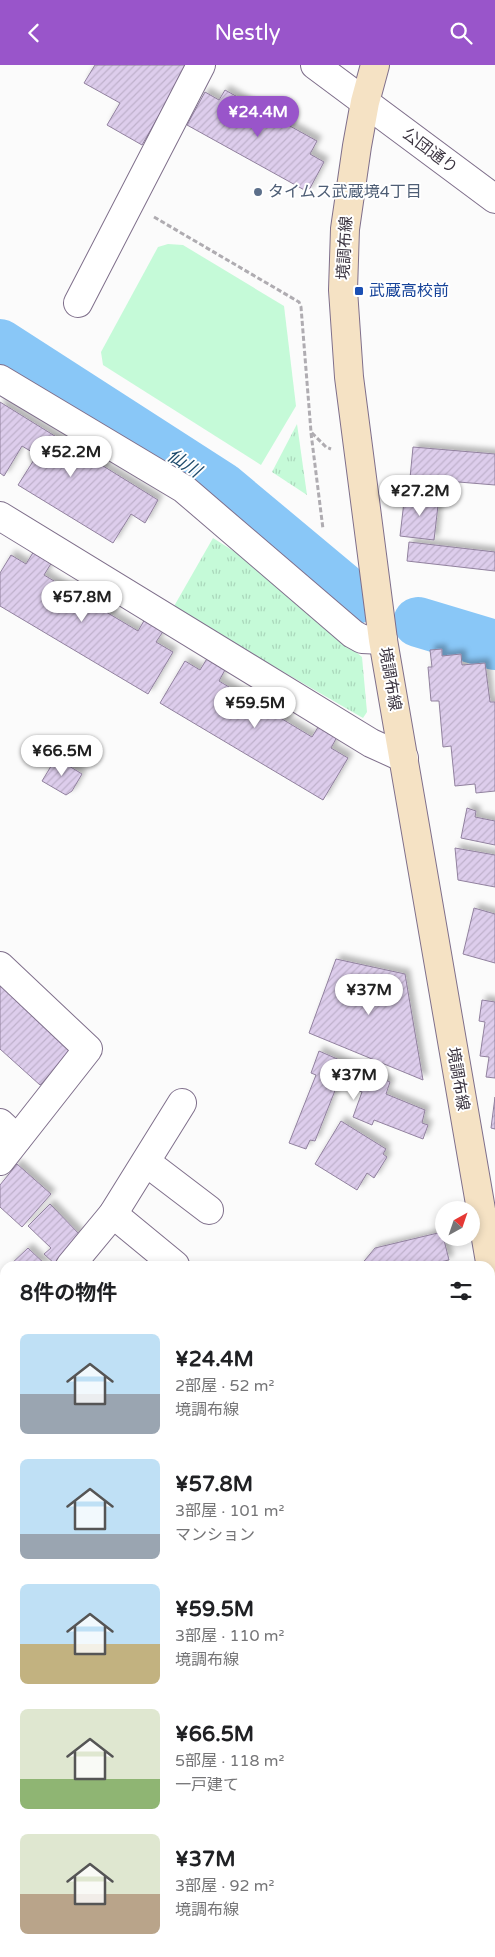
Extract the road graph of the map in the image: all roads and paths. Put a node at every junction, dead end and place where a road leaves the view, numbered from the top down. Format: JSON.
{"nodes":[{"id":1,"x":201,"y":65,"type":"edge"},
{"id":2,"x":315,"y":65,"type":"edge"},
{"id":3,"x":375,"y":65,"type":"edge"},
{"id":4,"x":365,"y":102,"type":"junction"},
{"id":5,"x":495,"y":199,"type":"edge"},
{"id":6,"x":150,"y":215,"type":"dead end"},
{"id":7,"x":78,"y":303,"type":"dead end"},
{"id":8,"x":0,"y":379,"type":"edge"},
{"id":9,"x":311,"y":432,"type":"junction"},
{"id":10,"x":338,"y":447,"type":"dead end"},
{"id":11,"x":0,"y":516,"type":"edge"},
{"id":12,"x":323,"y":529,"type":"dead end"},
{"id":13,"x":383,"y":639,"type":"junction"},
{"id":14,"x":404,"y":758,"type":"junction"},
{"id":15,"x":0,"y":966,"type":"edge"},
{"id":16,"x":182,"y":1103,"type":"dead end"},
{"id":17,"x":8,"y":1131,"type":"edge"},
{"id":18,"x":0,"y":1161,"type":"edge"},
{"id":19,"x":146,"y":1162,"type":"junction"},
{"id":20,"x":485,"y":1183,"type":"edge"},
{"id":21,"x":209,"y":1211,"type":"dead end"},
{"id":22,"x":113,"y":1214,"type":"junction"},
{"id":23,"x":74,"y":1261,"type":"edge"},
{"id":24,"x":170,"y":1261,"type":"edge"},
{"id":25,"x":492,"y":1261,"type":"edge"}],
"edges":[{"from":1,"to":7,"type":"street"},
{"from":2,"to":4,"type":"street","name":"公団通り"},
{"from":3,"to":4,"type":"main road","name":"境調布線"},
{"from":4,"to":5,"type":"street","name":"公団通り"},
{"from":4,"to":13,"type":"main road","name":"境調布線"},
{"from":6,"to":9,"type":"path"},
{"from":8,"to":13,"type":"street"},
{"from":9,"to":10,"type":"path"},
{"from":9,"to":12,"type":"path"},
{"from":11,"to":14,"type":"street"},
{"from":13,"to":14,"type":"main road","name":"境調布線"},
{"from":14,"to":20,"type":"main road","name":"境調布線"},
{"from":15,"to":17,"type":"street"},
{"from":16,"to":19,"type":"street"},
{"from":17,"to":18,"type":"street"},
{"from":19,"to":21,"type":"street"},
{"from":19,"to":22,"type":"street"},
{"from":20,"to":25,"type":"main road","name":"境調布線"},
{"from":22,"to":23,"type":"street"},
{"from":22,"to":24,"type":"street"}]}
